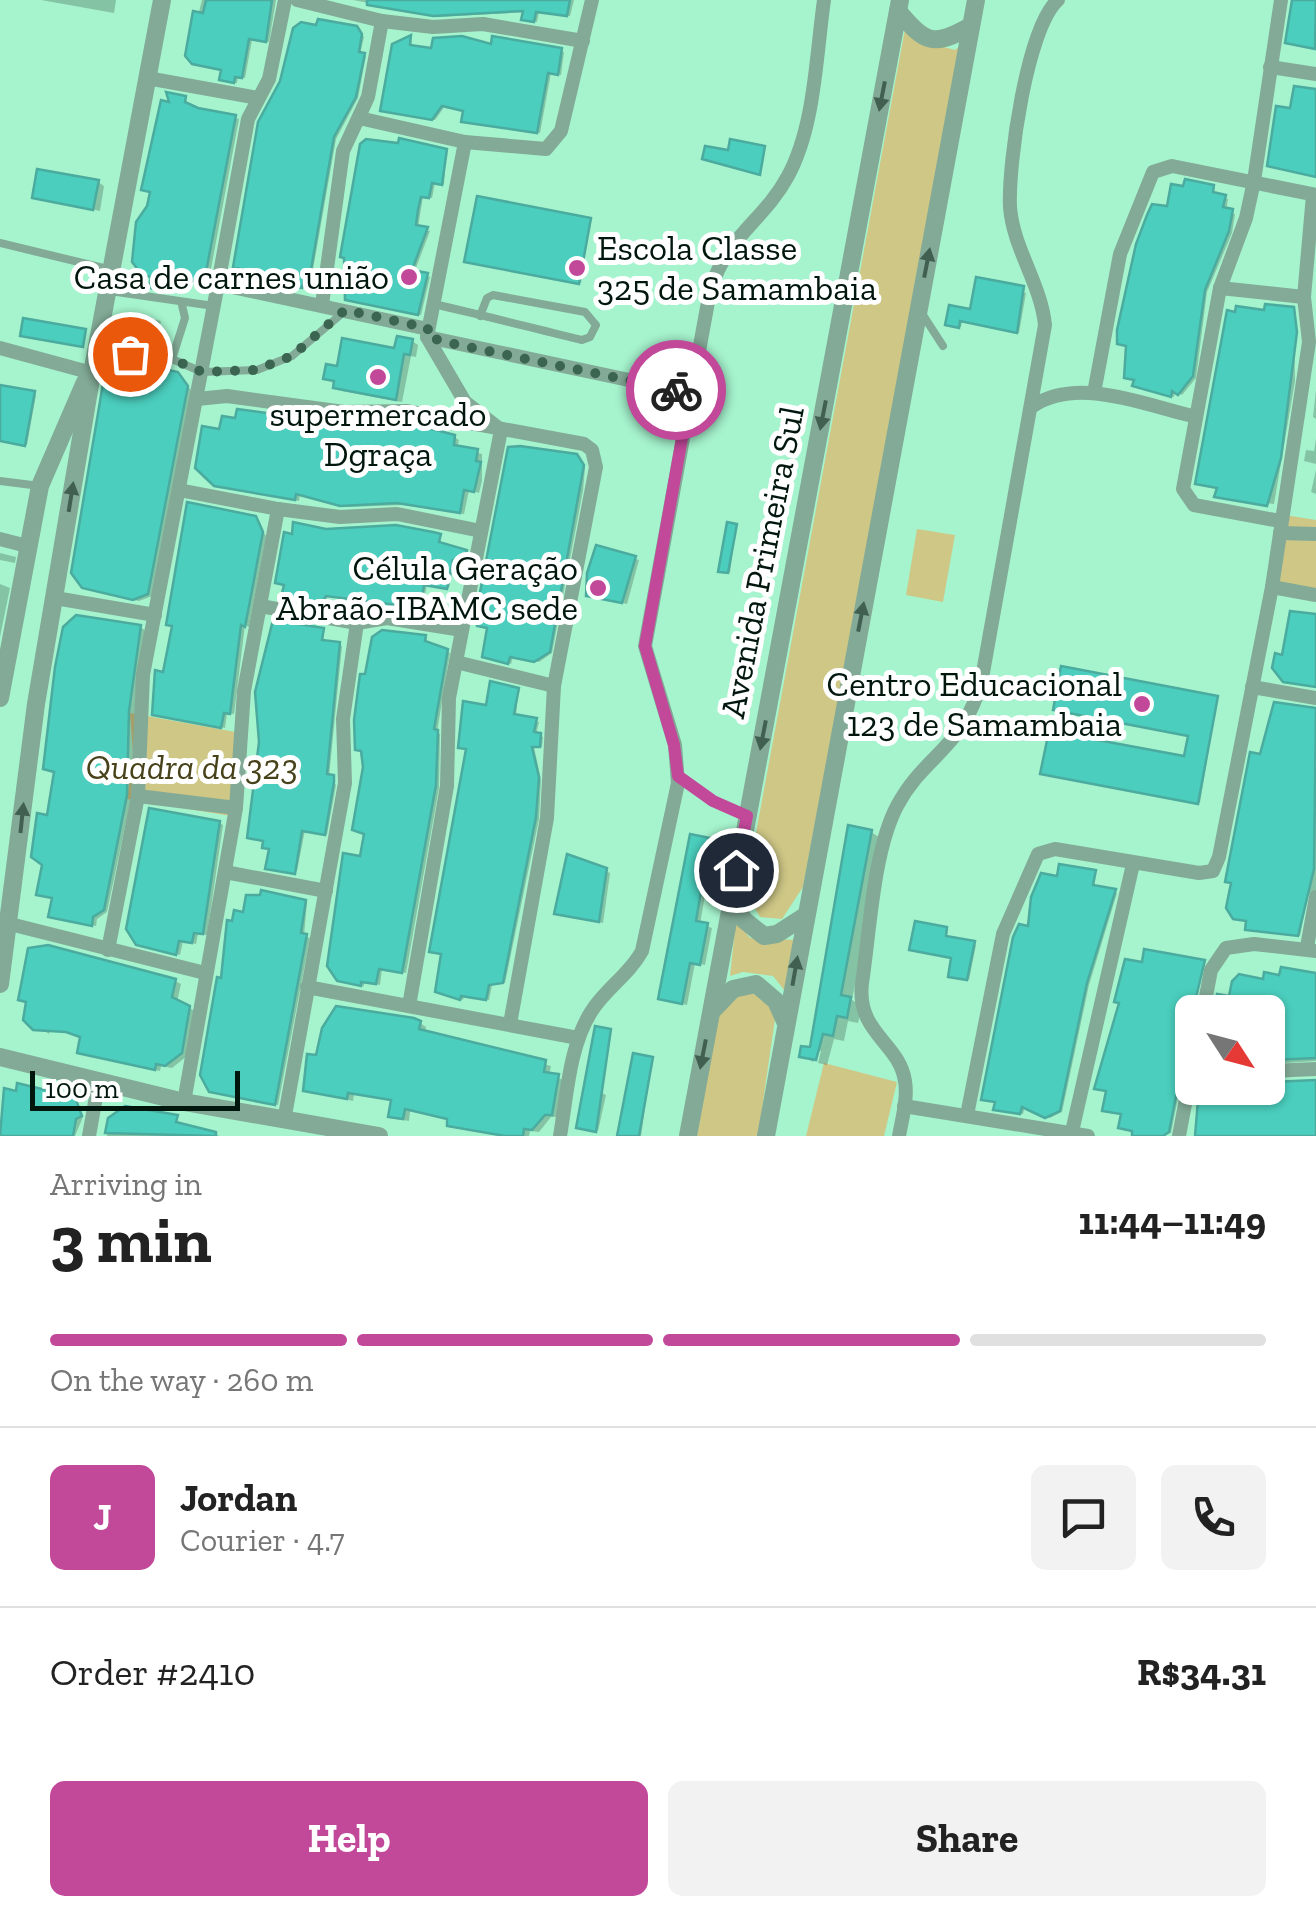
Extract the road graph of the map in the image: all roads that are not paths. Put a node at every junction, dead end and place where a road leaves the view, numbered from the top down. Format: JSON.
{"nodes":[{"id":1,"x":162,"y":0,"type":"edge"},
{"id":2,"x":285,"y":0,"type":"edge"},
{"id":3,"x":297,"y":0,"type":"edge"},
{"id":4,"x":592,"y":0,"type":"edge"},
{"id":5,"x":824,"y":0,"type":"edge"},
{"id":6,"x":976,"y":0,"type":"edge"},
{"id":7,"x":1058,"y":0,"type":"edge"},
{"id":8,"x":1281,"y":0,"type":"edge"},
{"id":9,"x":899,"y":6,"type":"edge"},
{"id":10,"x":382,"y":21,"type":"junction"},
{"id":11,"x":971,"y":26,"type":"junction"},
{"id":12,"x":583,"y":41,"type":"junction"},
{"id":13,"x":1270,"y":67,"type":"junction"},
{"id":14,"x":1316,"y":74,"type":"edge"},
{"id":15,"x":147,"y":78,"type":"junction"},
{"id":16,"x":258,"y":98,"type":"junction"},
{"id":17,"x":359,"y":118,"type":"junction"},
{"id":18,"x":464,"y":142,"type":"junction"},
{"id":19,"x":1254,"y":181,"type":"junction"},
{"id":20,"x":1314,"y":195,"type":"edge"},
{"id":21,"x":0,"y":243,"type":"edge"},
{"id":22,"x":112,"y":270,"type":"junction"},
{"id":23,"x":218,"y":284,"type":"junction"},
{"id":24,"x":1220,"y":288,"type":"junction"},
{"id":25,"x":108,"y":291,"type":"junction"},
{"id":26,"x":1304,"y":297,"type":"junction"},
{"id":27,"x":182,"y":304,"type":"junction"},
{"id":28,"x":433,"y":304,"type":"junction"},
{"id":29,"x":322,"y":305,"type":"junction"},
{"id":30,"x":214,"y":306,"type":"junction"},
{"id":31,"x":918,"y":309,"type":"junction"},
{"id":32,"x":345,"y":310,"type":"junction"},
{"id":33,"x":480,"y":316,"type":"junction"},
{"id":34,"x":428,"y":333,"type":"junction"},
{"id":35,"x":943,"y":346,"type":"dead end"},
{"id":36,"x":0,"y":348,"type":"edge"},
{"id":37,"x":98,"y":348,"type":"junction"},
{"id":38,"x":172,"y":359,"type":"junction"},
{"id":39,"x":202,"y":372,"type":"junction"},
{"id":40,"x":92,"y":373,"type":"junction"},
{"id":41,"x":690,"y":393,"type":"junction"},
{"id":42,"x":1094,"y":393,"type":"junction"},
{"id":43,"x":197,"y":399,"type":"junction"},
{"id":44,"x":1032,"y":406,"type":"junction"},
{"id":45,"x":1194,"y":416,"type":"junction"},
{"id":46,"x":501,"y":430,"type":"junction"},
{"id":47,"x":0,"y":481,"type":"edge"},
{"id":48,"x":40,"y":486,"type":"junction"},
{"id":49,"x":180,"y":490,"type":"junction"},
{"id":50,"x":278,"y":509,"type":"junction"},
{"id":51,"x":1280,"y":526,"type":"junction"},
{"id":52,"x":481,"y":531,"type":"junction"},
{"id":53,"x":1316,"y":534,"type":"edge"},
{"id":54,"x":0,"y":539,"type":"edge"},
{"id":55,"x":27,"y":546,"type":"junction"},
{"id":56,"x":1272,"y":588,"type":"junction"},
{"id":57,"x":1316,"y":595,"type":"edge"},
{"id":58,"x":55,"y":598,"type":"junction"},
{"id":59,"x":260,"y":606,"type":"junction"},
{"id":60,"x":156,"y":615,"type":"junction"},
{"id":61,"x":358,"y":624,"type":"junction"},
{"id":62,"x":462,"y":630,"type":"junction"},
{"id":63,"x":456,"y":662,"type":"junction"},
{"id":64,"x":554,"y":686,"type":"junction"},
{"id":65,"x":1252,"y":687,"type":"junction"},
{"id":66,"x":0,"y":698,"type":"edge"},
{"id":67,"x":1316,"y":698,"type":"edge"},
{"id":68,"x":678,"y":776,"type":"junction"},
{"id":69,"x":138,"y":796,"type":"junction"},
{"id":70,"x":236,"y":808,"type":"junction"},
{"id":71,"x":747,"y":816,"type":"junction"},
{"id":72,"x":1133,"y":864,"type":"junction"},
{"id":73,"x":225,"y":872,"type":"junction"},
{"id":74,"x":326,"y":891,"type":"junction"},
{"id":75,"x":6,"y":897,"type":"edge"},
{"id":76,"x":1316,"y":897,"type":"edge"},
{"id":77,"x":731,"y":898,"type":"junction"},
{"id":78,"x":804,"y":916,"type":"junction"},
{"id":79,"x":10,"y":924,"type":"junction"},
{"id":80,"x":1311,"y":949,"type":"edge"},
{"id":81,"x":108,"y":950,"type":"junction"},
{"id":82,"x":205,"y":973,"type":"junction"},
{"id":83,"x":0,"y":984,"type":"edge"},
{"id":84,"x":307,"y":987,"type":"junction"},
{"id":85,"x":1206,"y":995,"type":"edge"},
{"id":86,"x":409,"y":1006,"type":"junction"},
{"id":87,"x":712,"y":1011,"type":"junction"},
{"id":88,"x":786,"y":1022,"type":"junction"},
{"id":89,"x":510,"y":1024,"type":"junction"},
{"id":90,"x":578,"y":1038,"type":"junction"},
{"id":91,"x":0,"y":1058,"type":"edge"},
{"id":92,"x":1316,"y":1069,"type":"edge"},
{"id":93,"x":1285,"y":1070,"type":"edge"},
{"id":94,"x":99,"y":1080,"type":"junction"},
{"id":95,"x":184,"y":1102,"type":"junction"},
{"id":96,"x":1185,"y":1105,"type":"edge"},
{"id":97,"x":904,"y":1106,"type":"junction"},
{"id":98,"x":967,"y":1115,"type":"junction"},
{"id":99,"x":284,"y":1121,"type":"junction"},
{"id":100,"x":1071,"y":1134,"type":"edge"},
{"id":101,"x":369,"y":1135,"type":"edge"},
{"id":102,"x":88,"y":1136,"type":"edge"},
{"id":103,"x":560,"y":1136,"type":"edge"},
{"id":104,"x":688,"y":1136,"type":"edge"},
{"id":105,"x":766,"y":1136,"type":"edge"},
{"id":106,"x":899,"y":1136,"type":"edge"},
{"id":107,"x":1088,"y":1136,"type":"edge"},
{"id":108,"x":1180,"y":1136,"type":"edge"}],
"edges":[{"from":1,"to":15,"type":"street"},
{"from":2,"to":16,"type":"street"},
{"from":3,"to":10,"type":"street"},
{"from":4,"to":12,"type":"street"},
{"from":5,"to":41,"type":"street"},
{"from":6,"to":11,"type":"street"},
{"from":7,"to":44,"type":"street"},
{"from":8,"to":13,"type":"street"},
{"from":9,"to":11,"type":"street"},
{"from":9,"to":71,"type":"street","name":"Avenida Primeira Sul","one_way":true},
{"from":10,"to":12,"type":"street"},
{"from":10,"to":17,"type":"street"},
{"from":31,"to":11,"type":"street","one_way":true},
{"from":12,"to":18,"type":"street"},
{"from":13,"to":14,"type":"street"},
{"from":13,"to":19,"type":"street"},
{"from":15,"to":16,"type":"street"},
{"from":15,"to":22,"type":"street"},
{"from":16,"to":23,"type":"street"},
{"from":17,"to":18,"type":"street"},
{"from":17,"to":29,"type":"street"},
{"from":18,"to":28,"type":"street"},
{"from":19,"to":20,"type":"street"},
{"from":19,"to":24,"type":"street"},
{"from":19,"to":42,"type":"street"},
{"from":20,"to":26,"type":"street"},
{"from":21,"to":22,"type":"lane"},
{"from":22,"to":25,"type":"street"},
{"from":23,"to":29,"type":"street"},
{"from":23,"to":30,"type":"street"},
{"from":24,"to":26,"type":"street"},
{"from":24,"to":45,"type":"street"},
{"from":25,"to":27,"type":"lane"},
{"from":25,"to":37,"type":"street"},
{"from":26,"to":51,"type":"street"},
{"from":27,"to":30,"type":"lane"},
{"from":27,"to":38,"type":"lane"},
{"from":28,"to":33,"type":"lane"},
{"from":28,"to":34,"type":"street"},
{"from":29,"to":32,"type":"street"},
{"from":30,"to":39,"type":"street"},
{"from":31,"to":35,"type":"lane"},
{"from":78,"to":31,"type":"street","one_way":true},
{"from":32,"to":34,"type":"street"},
{"from":32,"to":39,"type":"lane"},
{"from":33,"to":33,"type":"lane"},
{"from":34,"to":41,"type":"street"},
{"from":34,"to":46,"type":"street"},
{"from":36,"to":40,"type":"street"},
{"from":37,"to":38,"type":"lane"},
{"from":37,"to":40,"type":"street"},
{"from":38,"to":39,"type":"lane"},
{"from":39,"to":43,"type":"street"},
{"from":40,"to":48,"type":"street"},
{"from":58,"to":40,"type":"street","one_way":true},
{"from":41,"to":68,"type":"street"},
{"from":42,"to":44,"type":"street"},
{"from":42,"to":45,"type":"street"},
{"from":43,"to":46,"type":"street"},
{"from":43,"to":49,"type":"street"},
{"from":44,"to":97,"type":"street"},
{"from":45,"to":51,"type":"street"},
{"from":46,"to":52,"type":"street"},
{"from":46,"to":64,"type":"street"},
{"from":47,"to":48,"type":"lane"},
{"from":48,"to":55,"type":"street"},
{"from":49,"to":50,"type":"street"},
{"from":49,"to":60,"type":"street"},
{"from":50,"to":52,"type":"street"},
{"from":50,"to":59,"type":"street"},
{"from":51,"to":53,"type":"street"},
{"from":51,"to":56,"type":"street"},
{"from":52,"to":62,"type":"street"},
{"from":54,"to":55,"type":"street"},
{"from":55,"to":66,"type":"street"},
{"from":56,"to":57,"type":"street"},
{"from":56,"to":65,"type":"street"},
{"from":58,"to":60,"type":"street"},
{"from":75,"to":58,"type":"street","one_way":true},
{"from":59,"to":61,"type":"street"},
{"from":59,"to":70,"type":"street"},
{"from":60,"to":69,"type":"street"},
{"from":61,"to":62,"type":"street"},
{"from":61,"to":74,"type":"street"},
{"from":62,"to":63,"type":"street"},
{"from":63,"to":64,"type":"street"},
{"from":63,"to":86,"type":"street"},
{"from":64,"to":89,"type":"street"},
{"from":65,"to":67,"type":"street"},
{"from":65,"to":72,"type":"street"},
{"from":68,"to":71,"type":"lane"},
{"from":68,"to":90,"type":"street"},
{"from":69,"to":70,"type":"street"},
{"from":69,"to":81,"type":"street"},
{"from":70,"to":73,"type":"street"},
{"from":71,"to":77,"type":"street","name":"Avenida Primeira Sul"},
{"from":72,"to":98,"type":"street"},
{"from":72,"to":100,"type":"street"},
{"from":73,"to":74,"type":"street"},
{"from":73,"to":82,"type":"street"},
{"from":74,"to":84,"type":"street"},
{"from":75,"to":79,"type":"street"},
{"from":76,"to":80,"type":"street"},
{"from":77,"to":78,"type":"street"},
{"from":77,"to":87,"type":"street","name":"Avenida Primeira Sul"},
{"from":88,"to":78,"type":"street","one_way":true},
{"from":79,"to":81,"type":"street"},
{"from":79,"to":83,"type":"street"},
{"from":80,"to":85,"type":"street"},
{"from":81,"to":82,"type":"street"},
{"from":82,"to":95,"type":"street"},
{"from":84,"to":86,"type":"street"},
{"from":84,"to":99,"type":"street"},
{"from":86,"to":89,"type":"street"},
{"from":87,"to":88,"type":"street"},
{"from":87,"to":104,"type":"street","name":"Avenida Primeira Sul","one_way":true},
{"from":88,"to":105,"type":"street"},
{"from":89,"to":90,"type":"street"},
{"from":90,"to":103,"type":"street"},
{"from":91,"to":94,"type":"street"},
{"from":92,"to":93,"type":"street"},
{"from":94,"to":95,"type":"street"},
{"from":94,"to":102,"type":"street"},
{"from":95,"to":99,"type":"street"},
{"from":96,"to":108,"type":"street"},
{"from":97,"to":98,"type":"street"},
{"from":97,"to":106,"type":"street"},
{"from":98,"to":100,"type":"street"},
{"from":99,"to":101,"type":"street"},
{"from":100,"to":107,"type":"street"}]}
